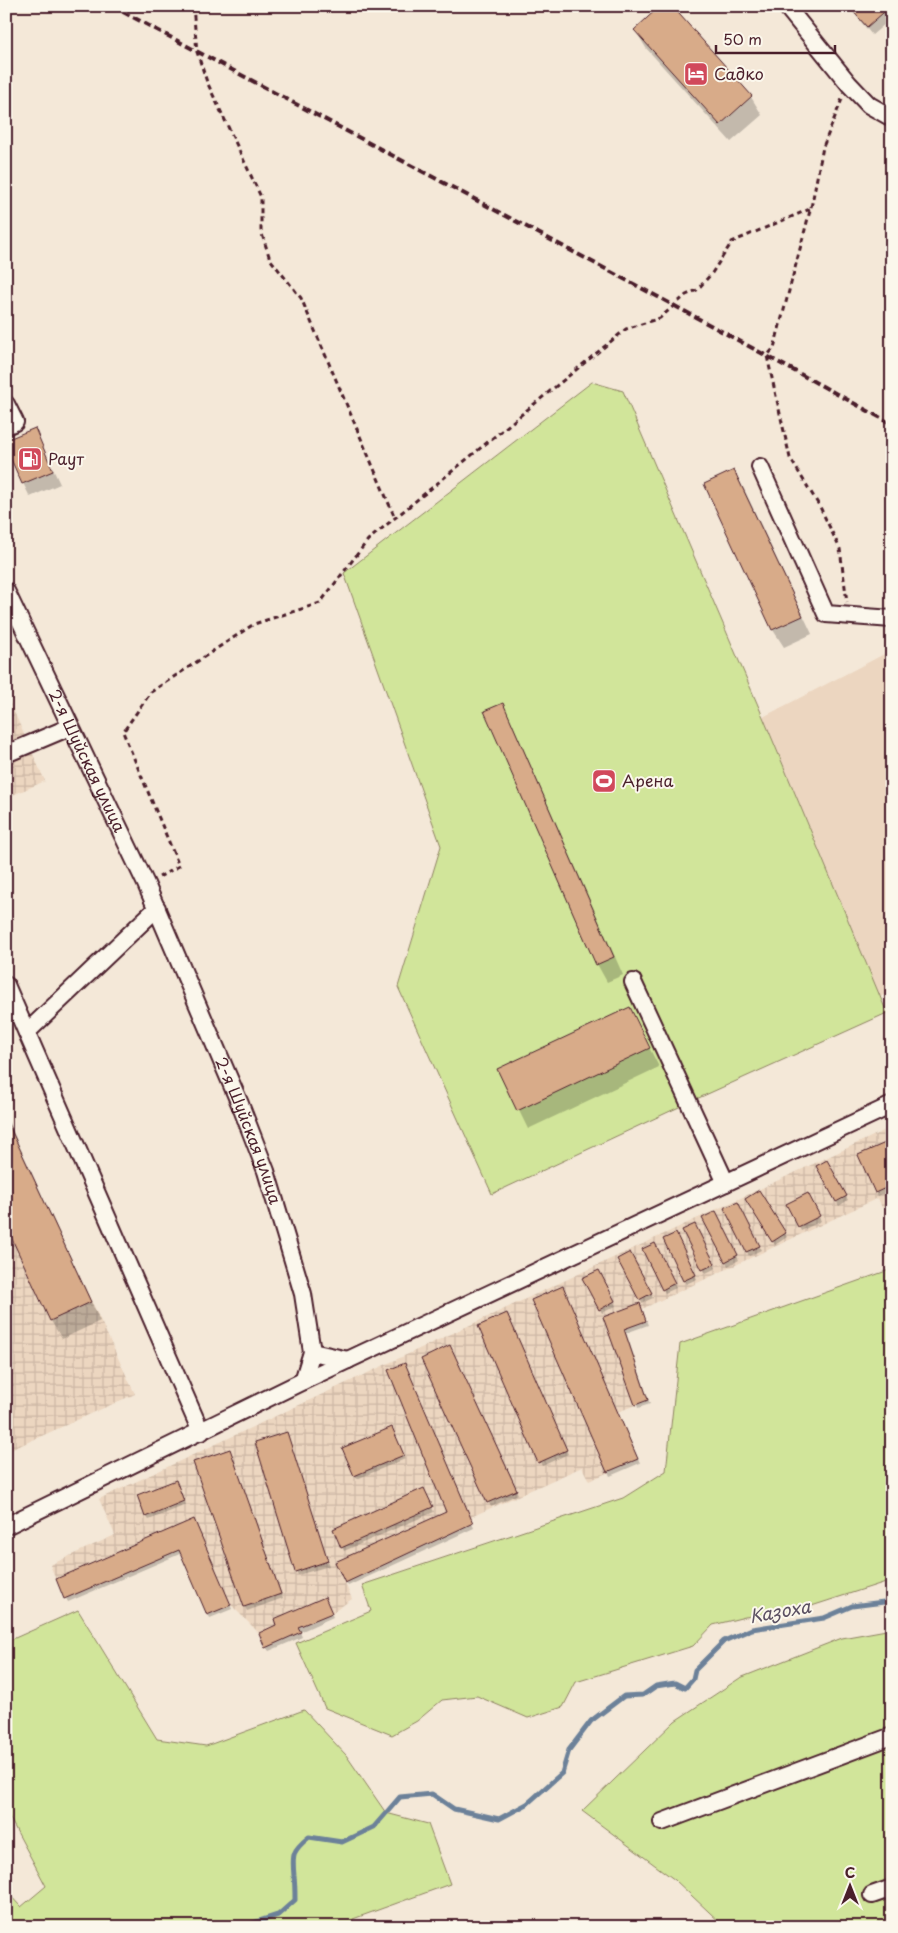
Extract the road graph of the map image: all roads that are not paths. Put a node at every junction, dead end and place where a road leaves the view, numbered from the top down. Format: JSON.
{"nodes":[{"id":1,"x":786,"y":6,"type":"edge"},
{"id":2,"x":892,"y":118,"type":"edge"},
{"id":3,"x":6,"y":404,"type":"edge"},
{"id":4,"x":6,"y":426,"type":"edge"},
{"id":5,"x":760,"y":467,"type":"dead end"},
{"id":6,"x":6,"y":591,"type":"edge"},
{"id":7,"x":892,"y":619,"type":"edge"},
{"id":8,"x":70,"y":727,"type":"junction"},
{"id":9,"x":6,"y":754,"type":"edge"},
{"id":10,"x":157,"y":908,"type":"junction"},
{"id":11,"x":633,"y":982,"type":"dead end"},
{"id":12,"x":6,"y":985,"type":"edge"},
{"id":13,"x":27,"y":1032,"type":"junction"},
{"id":14,"x":892,"y":1105,"type":"edge"},
{"id":15,"x":726,"y":1183,"type":"junction"},
{"id":16,"x":312,"y":1352,"type":"junction"},
{"id":17,"x":348,"y":1360,"type":"junction"},
{"id":18,"x":303,"y":1381,"type":"junction"},
{"id":19,"x":201,"y":1432,"type":"junction"},
{"id":20,"x":6,"y":1526,"type":"edge"},
{"id":21,"x":892,"y":1736,"type":"edge"},
{"id":22,"x":662,"y":1822,"type":"dead end"},
{"id":23,"x":892,"y":1888,"type":"edge"},
{"id":24,"x":872,"y":1895,"type":"dead end"}],
"edges":[{"from":1,"to":2,"type":"street"},
{"from":3,"to":4,"type":"street"},
{"from":5,"to":7,"type":"street"},
{"from":6,"to":8,"type":"street","name":"2-я Шуйская улица"},
{"from":8,"to":9,"type":"street"},
{"from":8,"to":10,"type":"street","name":"2-я Шуйская улица"},
{"from":10,"to":13,"type":"street"},
{"from":10,"to":16,"type":"street","name":"2-я Шуйская улица"},
{"from":11,"to":15,"type":"street"},
{"from":12,"to":13,"type":"street"},
{"from":13,"to":19,"type":"street"},
{"from":14,"to":15,"type":"street"},
{"from":15,"to":17,"type":"street"},
{"from":16,"to":17,"type":"street"},
{"from":16,"to":18,"type":"street","name":"2-я Шуйская улица"},
{"from":17,"to":18,"type":"street"},
{"from":18,"to":19,"type":"street"},
{"from":19,"to":20,"type":"street"},
{"from":21,"to":22,"type":"street"},
{"from":23,"to":24,"type":"street"}]}
